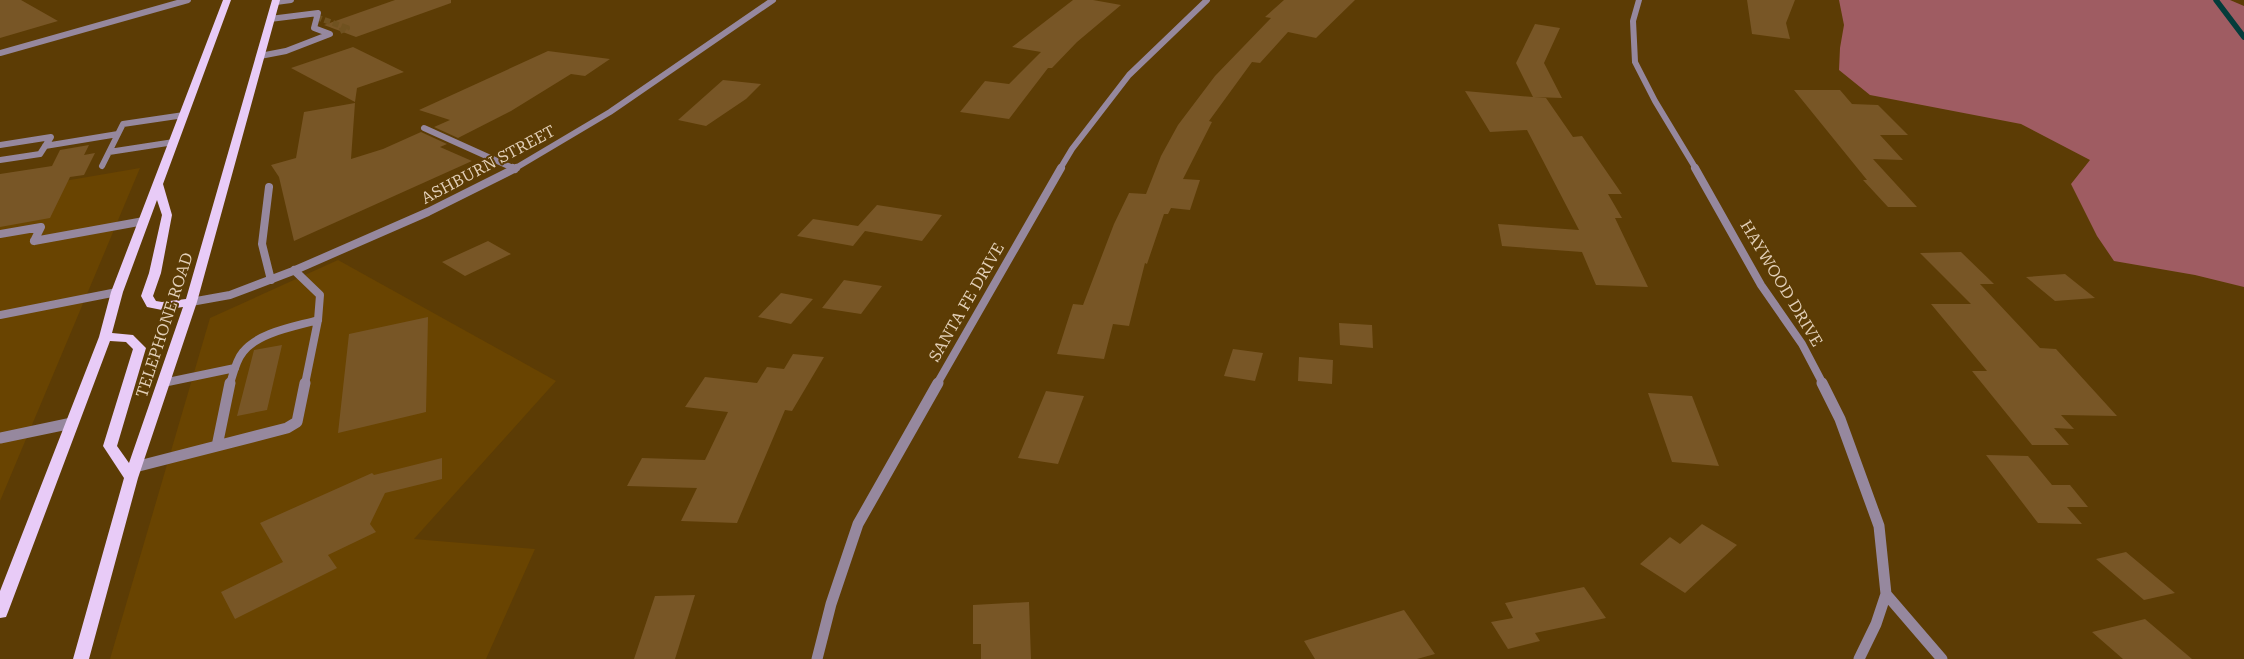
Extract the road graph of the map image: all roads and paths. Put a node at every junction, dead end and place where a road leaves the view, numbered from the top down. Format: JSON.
{"nodes":[{"id":1,"x":188,"y":0,"type":"edge"},
{"id":2,"x":227,"y":0,"type":"edge"},
{"id":3,"x":291,"y":0,"type":"edge"},
{"id":4,"x":774,"y":0,"type":"edge"},
{"id":5,"x":1207,"y":0,"type":"edge"},
{"id":6,"x":1639,"y":0,"type":"edge"},
{"id":7,"x":276,"y":1,"type":"edge"},
{"id":8,"x":270,"y":18,"type":"junction"},
{"id":9,"x":0,"y":53,"type":"edge"},
{"id":10,"x":260,"y":56,"type":"junction"},
{"id":11,"x":184,"y":115,"type":"junction"},
{"id":12,"x":424,"y":128,"type":"dead end"},
{"id":13,"x":118,"y":134,"type":"junction"},
{"id":14,"x":174,"y":142,"type":"junction"},
{"id":15,"x":0,"y":145,"type":"edge"},
{"id":16,"x":46,"y":146,"type":"junction"},
{"id":17,"x":109,"y":152,"type":"junction"},
{"id":18,"x":0,"y":160,"type":"edge"},
{"id":19,"x":102,"y":166,"type":"dead end"},
{"id":20,"x":515,"y":169,"type":"junction"},
{"id":21,"x":158,"y":185,"type":"junction"},
{"id":22,"x":270,"y":187,"type":"dead end"},
{"id":23,"x":144,"y":221,"type":"junction"},
{"id":24,"x":0,"y":234,"type":"edge"},
{"id":25,"x":294,"y":270,"type":"junction"},
{"id":26,"x":271,"y":280,"type":"junction"},
{"id":27,"x":117,"y":292,"type":"junction"},
{"id":28,"x":191,"y":302,"type":"junction"},
{"id":29,"x":0,"y":315,"type":"edge"},
{"id":30,"x":318,"y":320,"type":"junction"},
{"id":31,"x":105,"y":337,"type":"junction"},
{"id":32,"x":235,"y":368,"type":"junction"},
{"id":33,"x":163,"y":384,"type":"junction"},
{"id":34,"x":72,"y":423,"type":"junction"},
{"id":35,"x":0,"y":438,"type":"edge"},
{"id":36,"x":217,"y":446,"type":"junction"},
{"id":37,"x":133,"y":473,"type":"junction"},
{"id":38,"x":1886,"y":594,"type":"junction"},
{"id":39,"x":0,"y":612,"type":"edge"},
{"id":40,"x":81,"y":659,"type":"edge"},
{"id":41,"x":817,"y":659,"type":"edge"},
{"id":42,"x":1859,"y":659,"type":"edge"},
{"id":43,"x":1942,"y":659,"type":"edge"}],
"edges":[{"from":1,"to":9,"type":"street"},
{"from":2,"to":11,"type":"main road"},
{"from":3,"to":7,"type":"lane"},
{"from":4,"to":20,"type":"street","name":"ASHBURN STREET"},
{"from":5,"to":41,"type":"street","name":"SANTA FE DRIVE"},
{"from":6,"to":38,"type":"street","name":"HAYWOOD DRIVE"},
{"from":7,"to":8,"type":"main road","name":"TELEPHONE ROAD"},
{"from":8,"to":10,"type":"main road","name":"TELEPHONE ROAD"},
{"from":8,"to":10,"type":"lane"},
{"from":10,"to":28,"type":"main road","name":"TELEPHONE ROAD"},
{"from":11,"to":13,"type":"street"},
{"from":11,"to":14,"type":"main road"},
{"from":12,"to":20,"type":"street"},
{"from":13,"to":16,"type":"street"},
{"from":13,"to":17,"type":"street"},
{"from":14,"to":17,"type":"street"},
{"from":14,"to":21,"type":"main road"},
{"from":15,"to":16,"type":"street"},
{"from":16,"to":18,"type":"street"},
{"from":17,"to":19,"type":"street"},
{"from":20,"to":25,"type":"street","name":"ASHBURN STREET"},
{"from":21,"to":23,"type":"main road"},
{"from":21,"to":28,"type":"main road"},
{"from":22,"to":26,"type":"street"},
{"from":23,"to":24,"type":"street"},
{"from":23,"to":27,"type":"main road"},
{"from":25,"to":26,"type":"street","name":"ASHBURN STREET"},
{"from":25,"to":30,"type":"street"},
{"from":26,"to":28,"type":"street","name":"ASHBURN STREET"},
{"from":27,"to":29,"type":"street"},
{"from":27,"to":31,"type":"main road"},
{"from":28,"to":33,"type":"main road","name":"TELEPHONE ROAD"},
{"from":30,"to":32,"type":"street"},
{"from":30,"to":36,"type":"street"},
{"from":31,"to":34,"type":"main road"},
{"from":31,"to":37,"type":"main road"},
{"from":32,"to":33,"type":"street"},
{"from":32,"to":36,"type":"street"},
{"from":33,"to":37,"type":"main road","name":"TELEPHONE ROAD"},
{"from":34,"to":35,"type":"street"},
{"from":34,"to":39,"type":"main road"},
{"from":36,"to":37,"type":"street"},
{"from":37,"to":40,"type":"main road","name":"TELEPHONE ROAD"},
{"from":38,"to":42,"type":"street","name":"HAYWOOD DRIVE"},
{"from":38,"to":43,"type":"street"}]}
